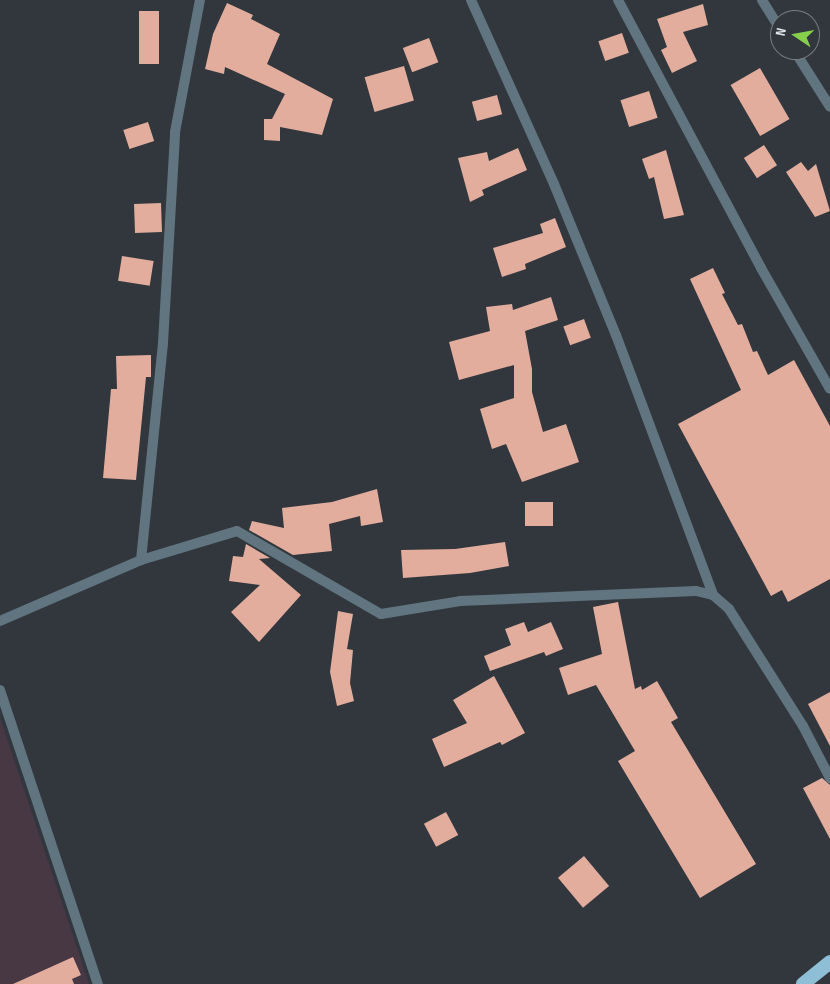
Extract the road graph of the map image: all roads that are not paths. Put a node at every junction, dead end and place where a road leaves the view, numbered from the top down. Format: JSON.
{"nodes":[{"id":1,"x":200,"y":0,"type":"edge"},
{"id":2,"x":471,"y":0,"type":"edge"},
{"id":3,"x":618,"y":0,"type":"edge"},
{"id":4,"x":762,"y":0,"type":"edge"},
{"id":5,"x":770,"y":12,"type":"edge"},
{"id":6,"x":800,"y":60,"type":"edge"},
{"id":7,"x":830,"y":107,"type":"edge"},
{"id":8,"x":830,"y":389,"type":"edge"},
{"id":9,"x":140,"y":560,"type":"junction"},
{"id":10,"x":713,"y":595,"type":"junction"},
{"id":11,"x":0,"y":621,"type":"edge"},
{"id":12,"x":0,"y":690,"type":"edge"},
{"id":13,"x":830,"y":778,"type":"edge"},
{"id":14,"x":830,"y":962,"type":"edge"},
{"id":15,"x":98,"y":984,"type":"edge"},
{"id":16,"x":802,"y":984,"type":"edge"}],
"edges":[{"from":1,"to":9,"type":"street"},
{"from":2,"to":10,"type":"street"},
{"from":3,"to":8,"type":"street"},
{"from":4,"to":5,"type":"street"},
{"from":6,"to":7,"type":"street"},
{"from":9,"to":10,"type":"street"},
{"from":9,"to":11,"type":"street"},
{"from":10,"to":13,"type":"street"},
{"from":12,"to":15,"type":"street"},
{"from":14,"to":16,"type":"highway"}]}
